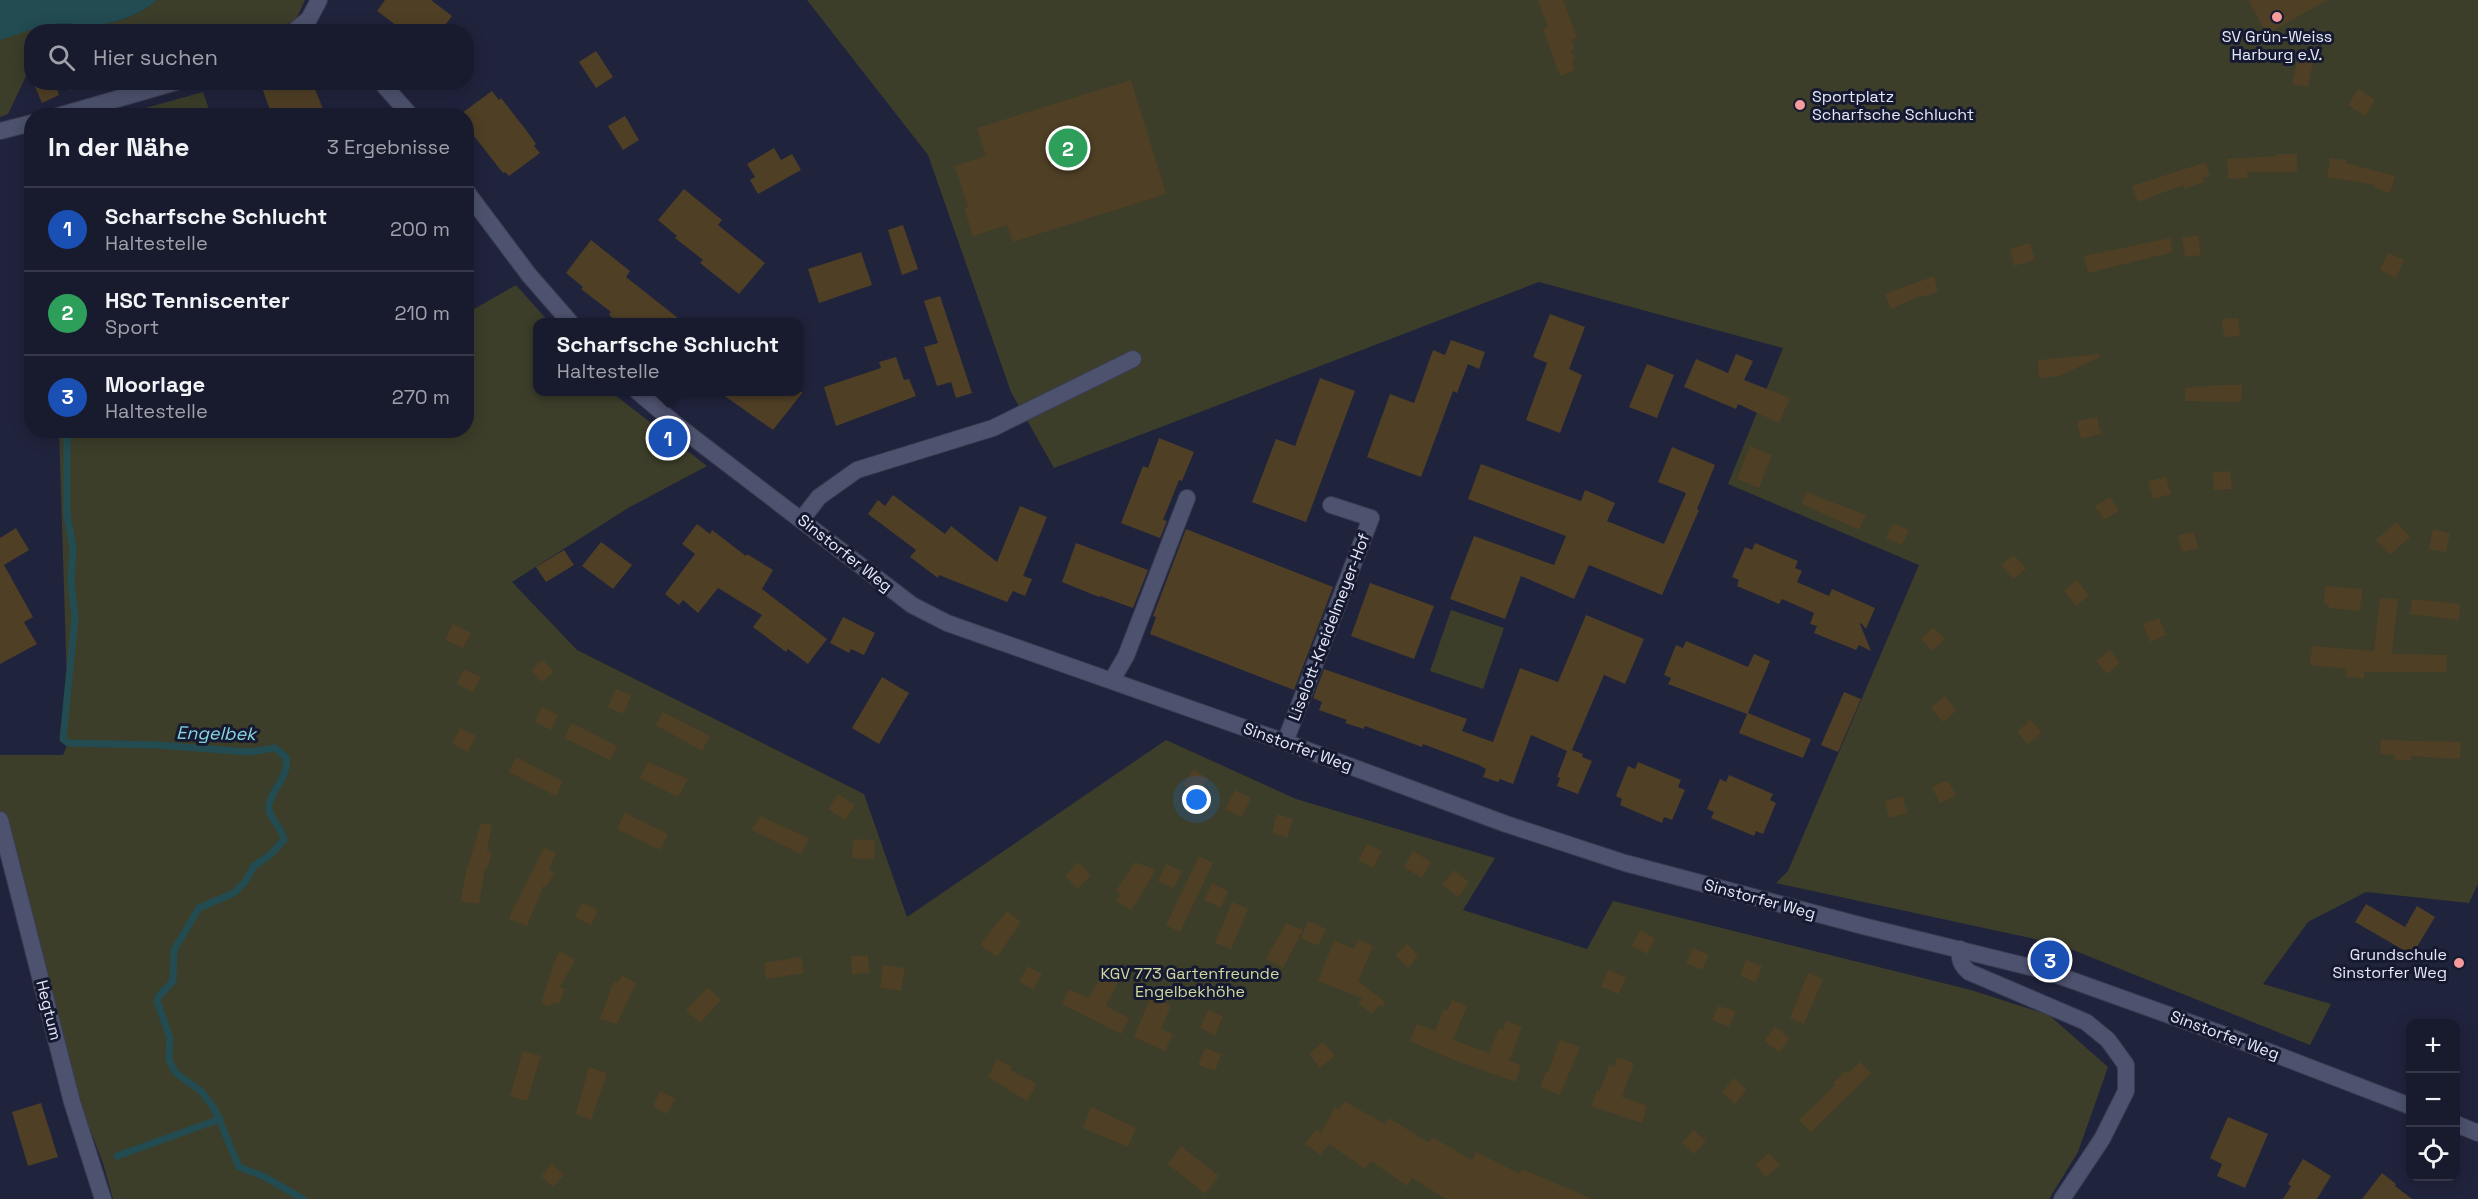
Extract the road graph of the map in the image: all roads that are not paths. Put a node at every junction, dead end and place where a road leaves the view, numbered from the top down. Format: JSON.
{"nodes":[{"id":1,"x":319,"y":0,"type":"edge"},
{"id":2,"x":306,"y":24,"type":"edge"},
{"id":3,"x":148,"y":90,"type":"edge"},
{"id":4,"x":388,"y":90,"type":"edge"},
{"id":5,"x":86,"y":108,"type":"edge"},
{"id":6,"x":404,"y":108,"type":"edge"},
{"id":7,"x":24,"y":125,"type":"edge"},
{"id":8,"x":0,"y":131,"type":"edge"},
{"id":9,"x":474,"y":202,"type":"edge"},
{"id":10,"x":567,"y":318,"type":"edge"},
{"id":11,"x":1133,"y":359,"type":"dead end"},
{"id":12,"x":643,"y":396,"type":"edge"},
{"id":13,"x":1187,"y":498,"type":"dead end"},
{"id":14,"x":1331,"y":505,"type":"dead end"},
{"id":15,"x":802,"y":519,"type":"junction"},
{"id":16,"x":1112,"y":680,"type":"junction"},
{"id":17,"x":1286,"y":742,"type":"junction"},
{"id":18,"x":0,"y":820,"type":"edge"},
{"id":19,"x":1960,"y":949,"type":"junction"},
{"id":20,"x":2406,"y":1104,"type":"edge"},
{"id":21,"x":2460,"y":1126,"type":"edge"},
{"id":22,"x":2478,"y":1133,"type":"edge"},
{"id":23,"x":103,"y":1199,"type":"edge"},
{"id":24,"x":2062,"y":1199,"type":"edge"}],
"edges":[{"from":1,"to":2,"type":"street"},
{"from":3,"to":5,"type":"street"},
{"from":4,"to":6,"type":"street"},
{"from":7,"to":8,"type":"street"},
{"from":9,"to":10,"type":"street"},
{"from":11,"to":15,"type":"street"},
{"from":12,"to":15,"type":"street","name":"Sinstorfer Weg"},
{"from":13,"to":16,"type":"street"},
{"from":14,"to":17,"type":"street","name":"Liselott-Kreidelmeyer-Hof"},
{"from":15,"to":16,"type":"street","name":"Sinstorfer Weg"},
{"from":16,"to":17,"type":"street","name":"Sinstorfer Weg"},
{"from":17,"to":19,"type":"street","name":"Sinstorfer Weg"},
{"from":18,"to":23,"type":"street","name":"Hegtum"},
{"from":19,"to":20,"type":"street","name":"Sinstorfer Weg"},
{"from":19,"to":24,"type":"street"},
{"from":21,"to":22,"type":"street"}]}
